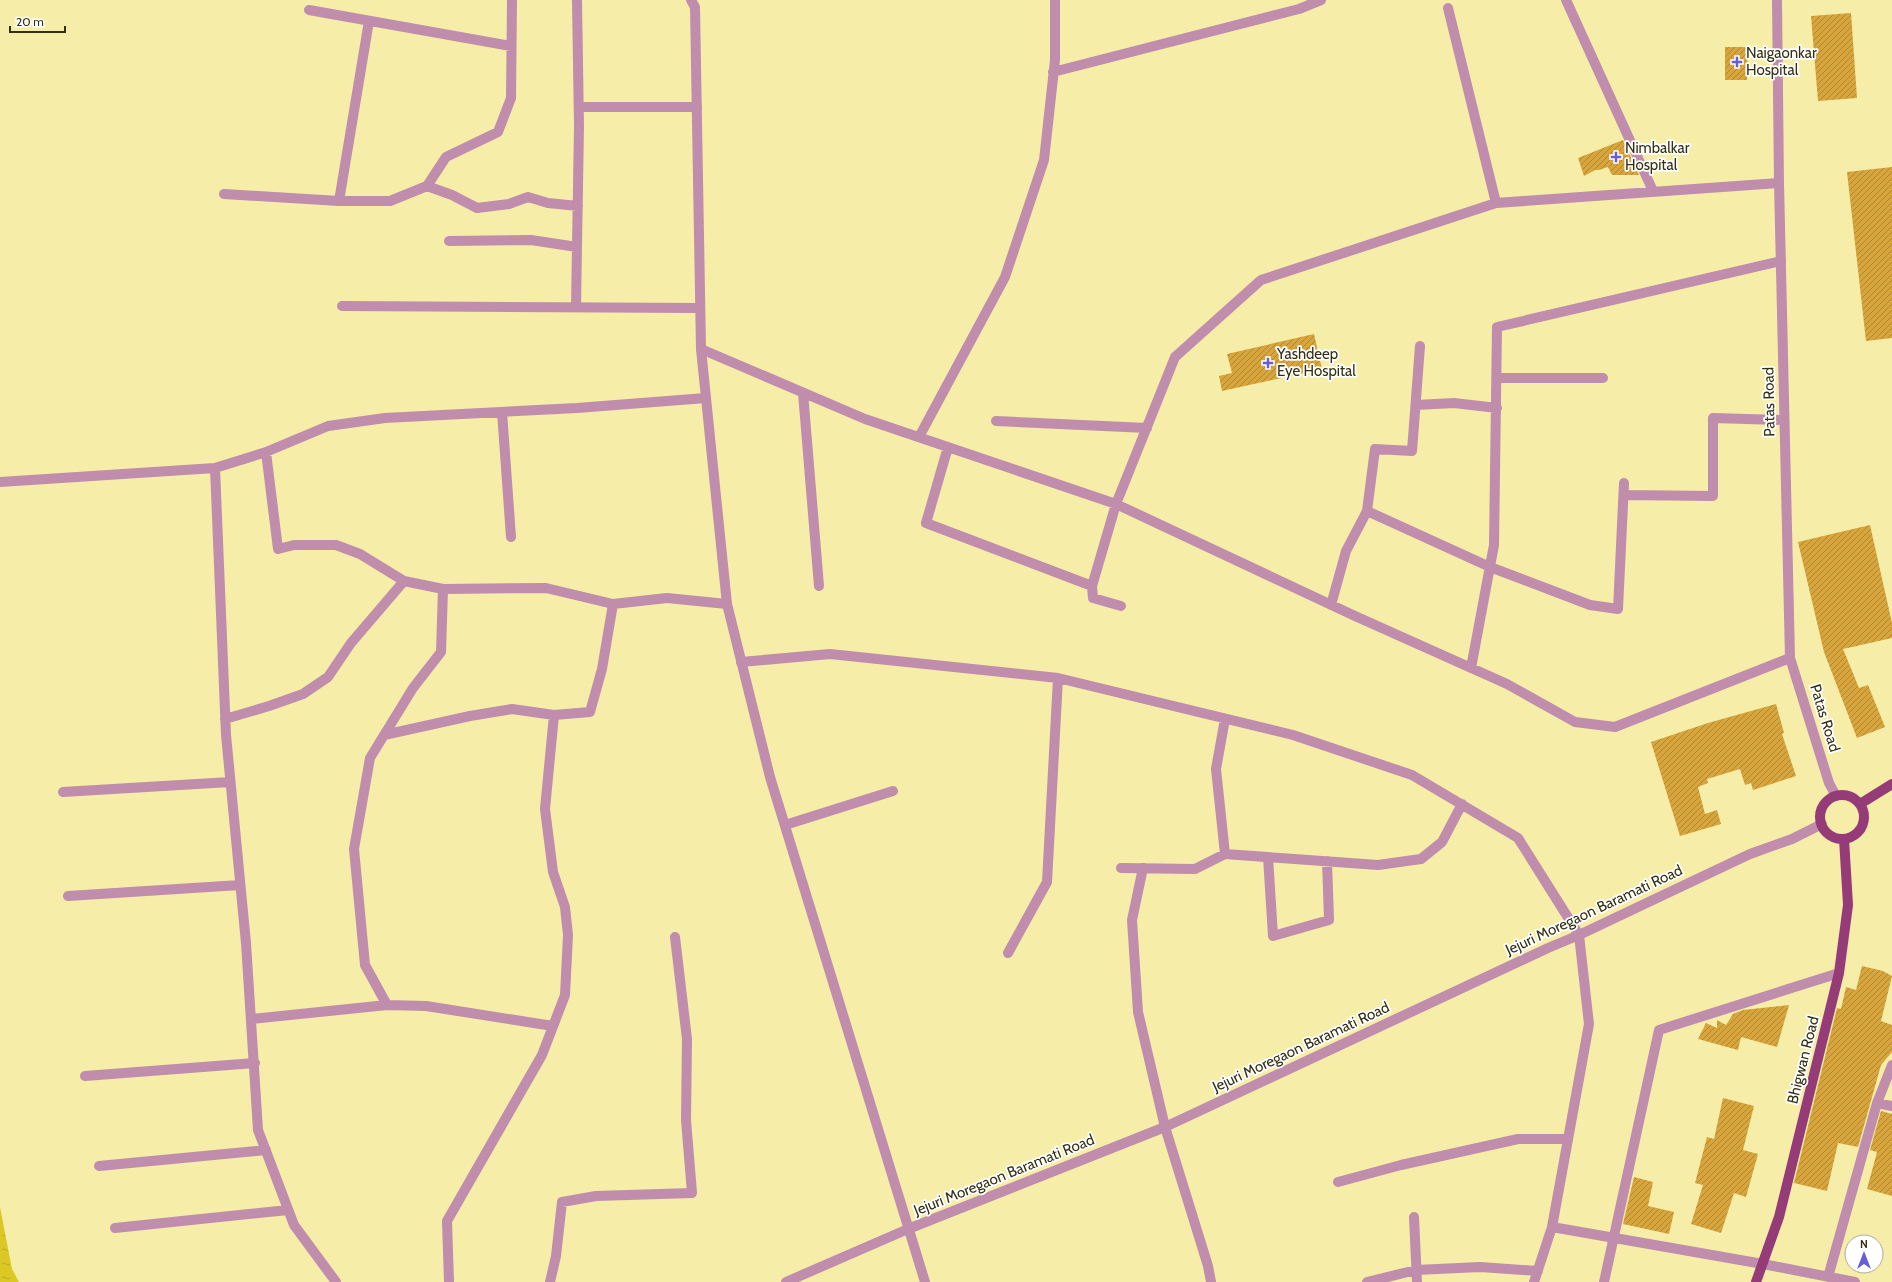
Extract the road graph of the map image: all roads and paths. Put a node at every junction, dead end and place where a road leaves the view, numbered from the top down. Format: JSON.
{"nodes":[{"id":1,"x":512,"y":0,"type":"edge"},
{"id":2,"x":577,"y":0,"type":"edge"},
{"id":3,"x":691,"y":0,"type":"edge"},
{"id":4,"x":1054,"y":0,"type":"edge"},
{"id":5,"x":1321,"y":0,"type":"edge"},
{"id":6,"x":1566,"y":0,"type":"edge"},
{"id":7,"x":1777,"y":0,"type":"edge"},
{"id":8,"x":1448,"y":8,"type":"dead end"},
{"id":9,"x":309,"y":10,"type":"dead end"},
{"id":10,"x":369,"y":21,"type":"junction"},
{"id":11,"x":512,"y":46,"type":"junction"},
{"id":12,"x":1053,"y":72,"type":"junction"},
{"id":13,"x":579,"y":107,"type":"junction"},
{"id":14,"x":696,"y":107,"type":"junction"},
{"id":15,"x":1779,"y":183,"type":"junction"},
{"id":16,"x":427,"y":186,"type":"junction"},
{"id":17,"x":1653,"y":191,"type":"junction"},
{"id":18,"x":224,"y":194,"type":"dead end"},
{"id":19,"x":339,"y":201,"type":"junction"},
{"id":20,"x":1496,"y":203,"type":"junction"},
{"id":21,"x":578,"y":206,"type":"junction"},
{"id":22,"x":449,"y":241,"type":"dead end"},
{"id":23,"x":577,"y":247,"type":"junction"},
{"id":24,"x":1781,"y":261,"type":"junction"},
{"id":25,"x":342,"y":306,"type":"dead end"},
{"id":26,"x":576,"y":307,"type":"junction"},
{"id":27,"x":700,"y":308,"type":"junction"},
{"id":28,"x":1420,"y":346,"type":"dead end"},
{"id":29,"x":701,"y":349,"type":"junction"},
{"id":30,"x":1497,"y":378,"type":"junction"},
{"id":31,"x":1603,"y":378,"type":"dead end"},
{"id":32,"x":803,"y":393,"type":"junction"},
{"id":33,"x":706,"y":398,"type":"junction"},
{"id":34,"x":1416,"y":405,"type":"junction"},
{"id":35,"x":1497,"y":408,"type":"junction"},
{"id":36,"x":502,"y":412,"type":"junction"},
{"id":37,"x":1784,"y":420,"type":"junction"},
{"id":38,"x":996,"y":421,"type":"dead end"},
{"id":39,"x":1147,"y":428,"type":"junction"},
{"id":40,"x":919,"y":437,"type":"junction"},
{"id":41,"x":948,"y":447,"type":"junction"},
{"id":42,"x":266,"y":452,"type":"junction"},
{"id":43,"x":215,"y":468,"type":"junction"},
{"id":44,"x":0,"y":482,"type":"edge"},
{"id":45,"x":1624,"y":483,"type":"dead end"},
{"id":46,"x":1624,"y":495,"type":"junction"},
{"id":47,"x":1116,"y":504,"type":"junction"},
{"id":48,"x":1367,"y":511,"type":"junction"},
{"id":49,"x":511,"y":537,"type":"dead end"},
{"id":50,"x":1490,"y":567,"type":"junction"},
{"id":51,"x":404,"y":581,"type":"junction"},
{"id":52,"x":819,"y":586,"type":"dead end"},
{"id":53,"x":1092,"y":586,"type":"junction"},
{"id":54,"x":443,"y":589,"type":"junction"},
{"id":55,"x":613,"y":604,"type":"junction"},
{"id":56,"x":727,"y":604,"type":"junction"},
{"id":57,"x":1331,"y":605,"type":"junction"},
{"id":58,"x":1121,"y":606,"type":"dead end"},
{"id":59,"x":1790,"y":658,"type":"junction"},
{"id":60,"x":741,"y":662,"type":"junction"},
{"id":61,"x":1471,"y":668,"type":"junction"},
{"id":62,"x":1058,"y":678,"type":"junction"},
{"id":63,"x":554,"y":715,"type":"junction"},
{"id":64,"x":225,"y":719,"type":"junction"},
{"id":65,"x":1226,"y":719,"type":"junction"},
{"id":66,"x":384,"y":735,"type":"junction"},
{"id":67,"x":230,"y":782,"type":"junction"},
{"id":68,"x":1892,"y":784,"type":"edge"},
{"id":69,"x":893,"y":791,"type":"dead end"},
{"id":70,"x":63,"y":792,"type":"dead end"},
{"id":71,"x":1836,"y":796,"type":"junction"},
{"id":72,"x":1462,"y":804,"type":"junction"},
{"id":73,"x":1860,"y":804,"type":"junction"},
{"id":74,"x":1822,"y":824,"type":"junction"},
{"id":75,"x":785,"y":825,"type":"junction"},
{"id":76,"x":1844,"y":839,"type":"junction"},
{"id":77,"x":1225,"y":854,"type":"junction"},
{"id":78,"x":1268,"y":857,"type":"junction"},
{"id":79,"x":1327,"y":861,"type":"junction"},
{"id":80,"x":1121,"y":868,"type":"dead end"},
{"id":81,"x":1143,"y":868,"type":"junction"},
{"id":82,"x":240,"y":885,"type":"junction"},
{"id":83,"x":68,"y":896,"type":"dead end"},
{"id":84,"x":1579,"y":935,"type":"junction"},
{"id":85,"x":675,"y":937,"type":"dead end"},
{"id":86,"x":1008,"y":953,"type":"dead end"},
{"id":87,"x":1839,"y":973,"type":"junction"},
{"id":88,"x":387,"y":1005,"type":"junction"},
{"id":89,"x":252,"y":1019,"type":"junction"},
{"id":90,"x":553,"y":1026,"type":"junction"},
{"id":91,"x":255,"y":1063,"type":"junction"},
{"id":92,"x":1892,"y":1065,"type":"edge"},
{"id":93,"x":85,"y":1076,"type":"dead end"},
{"id":94,"x":1877,"y":1103,"type":"junction"},
{"id":95,"x":1892,"y":1106,"type":"edge"},
{"id":96,"x":1164,"y":1127,"type":"junction"},
{"id":97,"x":1568,"y":1139,"type":"junction"},
{"id":98,"x":266,"y":1150,"type":"junction"},
{"id":99,"x":99,"y":1166,"type":"dead end"},
{"id":100,"x":1338,"y":1182,"type":"dead end"},
{"id":101,"x":288,"y":1210,"type":"junction"},
{"id":102,"x":1414,"y":1217,"type":"dead end"},
{"id":103,"x":1552,"y":1227,"type":"junction"},
{"id":104,"x":114,"y":1228,"type":"dead end"},
{"id":105,"x":908,"y":1229,"type":"junction"},
{"id":106,"x":1613,"y":1238,"type":"junction"},
{"id":107,"x":1763,"y":1264,"type":"junction"},
{"id":108,"x":1416,"y":1270,"type":"junction"},
{"id":109,"x":1538,"y":1271,"type":"junction"},
{"id":110,"x":1828,"y":1277,"type":"junction"},
{"id":111,"x":336,"y":1282,"type":"edge"},
{"id":112,"x":449,"y":1282,"type":"edge"},
{"id":113,"x":550,"y":1282,"type":"edge"},
{"id":114,"x":786,"y":1282,"type":"edge"},
{"id":115,"x":925,"y":1282,"type":"edge"},
{"id":116,"x":1211,"y":1282,"type":"edge"},
{"id":117,"x":1367,"y":1282,"type":"edge"},
{"id":118,"x":1417,"y":1282,"type":"edge"},
{"id":119,"x":1534,"y":1282,"type":"edge"},
{"id":120,"x":1604,"y":1282,"type":"edge"},
{"id":121,"x":1756,"y":1282,"type":"edge"},
{"id":122,"x":1855,"y":1282,"type":"edge"}],
"edges":[{"from":1,"to":11,"type":"street"},
{"from":2,"to":13,"type":"street"},
{"from":3,"to":14,"type":"street"},
{"from":4,"to":12,"type":"street"},
{"from":5,"to":12,"type":"street"},
{"from":6,"to":17,"type":"street"},
{"from":7,"to":15,"type":"street","name":"Patas Road"},
{"from":8,"to":20,"type":"street"},
{"from":9,"to":10,"type":"street"},
{"from":10,"to":11,"type":"street"},
{"from":10,"to":19,"type":"street"},
{"from":11,"to":16,"type":"street"},
{"from":12,"to":40,"type":"street"},
{"from":13,"to":14,"type":"street"},
{"from":13,"to":21,"type":"street"},
{"from":14,"to":27,"type":"street"},
{"from":15,"to":17,"type":"street"},
{"from":15,"to":24,"type":"street","name":"Patas Road"},
{"from":16,"to":19,"type":"street"},
{"from":16,"to":21,"type":"street"},
{"from":17,"to":20,"type":"street"},
{"from":18,"to":19,"type":"street"},
{"from":20,"to":39,"type":"street"},
{"from":21,"to":23,"type":"street"},
{"from":22,"to":23,"type":"street"},
{"from":23,"to":26,"type":"street"},
{"from":24,"to":30,"type":"street"},
{"from":24,"to":37,"type":"street","name":"Patas Road"},
{"from":25,"to":26,"type":"street"},
{"from":26,"to":27,"type":"street"},
{"from":27,"to":29,"type":"street"},
{"from":28,"to":34,"type":"street"},
{"from":29,"to":32,"type":"street"},
{"from":29,"to":33,"type":"street"},
{"from":30,"to":31,"type":"street"},
{"from":30,"to":35,"type":"street"},
{"from":32,"to":40,"type":"street"},
{"from":32,"to":52,"type":"street"},
{"from":33,"to":36,"type":"street"},
{"from":33,"to":56,"type":"street"},
{"from":34,"to":35,"type":"street"},
{"from":34,"to":48,"type":"street"},
{"from":35,"to":50,"type":"street"},
{"from":36,"to":42,"type":"street"},
{"from":36,"to":49,"type":"street"},
{"from":37,"to":46,"type":"street"},
{"from":37,"to":59,"type":"street","name":"Patas Road"},
{"from":38,"to":39,"type":"street"},
{"from":39,"to":47,"type":"street"},
{"from":40,"to":41,"type":"street"},
{"from":41,"to":47,"type":"street"},
{"from":41,"to":53,"type":"street"},
{"from":42,"to":43,"type":"street"},
{"from":42,"to":51,"type":"street"},
{"from":43,"to":44,"type":"street"},
{"from":43,"to":64,"type":"street"},
{"from":45,"to":46,"type":"street"},
{"from":46,"to":50,"type":"street"},
{"from":47,"to":53,"type":"street"},
{"from":47,"to":57,"type":"street"},
{"from":48,"to":50,"type":"street"},
{"from":48,"to":57,"type":"street"},
{"from":50,"to":61,"type":"street"},
{"from":51,"to":54,"type":"street"},
{"from":51,"to":64,"type":"street"},
{"from":53,"to":58,"type":"street"},
{"from":54,"to":55,"type":"street"},
{"from":54,"to":66,"type":"street"},
{"from":55,"to":56,"type":"street"},
{"from":55,"to":63,"type":"street"},
{"from":56,"to":60,"type":"street"},
{"from":57,"to":61,"type":"street"},
{"from":59,"to":61,"type":"street"},
{"from":59,"to":71,"type":"street","name":"Patas Road"},
{"from":60,"to":62,"type":"street"},
{"from":60,"to":75,"type":"street"},
{"from":62,"to":65,"type":"street"},
{"from":62,"to":86,"type":"street"},
{"from":63,"to":66,"type":"street"},
{"from":63,"to":90,"type":"street"},
{"from":64,"to":67,"type":"street"},
{"from":65,"to":72,"type":"street"},
{"from":65,"to":77,"type":"street"},
{"from":66,"to":88,"type":"street"},
{"from":67,"to":70,"type":"street"},
{"from":67,"to":82,"type":"street"},
{"from":68,"to":73,"type":"main road"},
{"from":69,"to":75,"type":"street"},
{"from":71,"to":73,"type":"main road"},
{"from":71,"to":74,"type":"main road"},
{"from":72,"to":79,"type":"street"},
{"from":72,"to":84,"type":"street"},
{"from":73,"to":76,"type":"main road"},
{"from":74,"to":76,"type":"main road"},
{"from":74,"to":84,"type":"street","name":"Jejuri Moregaon Baramati Road"},
{"from":75,"to":105,"type":"street"},
{"from":76,"to":87,"type":"main road","name":"Bhigwan Road"},
{"from":77,"to":78,"type":"street"},
{"from":77,"to":81,"type":"street"},
{"from":78,"to":79,"type":"street"},
{"from":78,"to":79,"type":"street"},
{"from":80,"to":81,"type":"street"},
{"from":81,"to":96,"type":"street"},
{"from":82,"to":83,"type":"street"},
{"from":82,"to":89,"type":"street"},
{"from":84,"to":96,"type":"street","name":"Jejuri Moregaon Baramati Road"},
{"from":84,"to":97,"type":"street"},
{"from":85,"to":113,"type":"street"},
{"from":87,"to":106,"type":"street"},
{"from":87,"to":107,"type":"main road","name":"Bhigwan Road"},
{"from":88,"to":89,"type":"street"},
{"from":88,"to":90,"type":"street"},
{"from":89,"to":91,"type":"street"},
{"from":90,"to":112,"type":"street"},
{"from":91,"to":93,"type":"street"},
{"from":91,"to":98,"type":"street"},
{"from":92,"to":94,"type":"street"},
{"from":94,"to":95,"type":"street"},
{"from":94,"to":110,"type":"street"},
{"from":96,"to":105,"type":"street","name":"Jejuri Moregaon Baramati Road"},
{"from":96,"to":116,"type":"street"},
{"from":97,"to":100,"type":"street"},
{"from":97,"to":103,"type":"street"},
{"from":98,"to":99,"type":"street"},
{"from":98,"to":101,"type":"street"},
{"from":101,"to":104,"type":"street"},
{"from":101,"to":111,"type":"street"},
{"from":102,"to":108,"type":"street"},
{"from":103,"to":106,"type":"street"},
{"from":103,"to":109,"type":"street"},
{"from":105,"to":114,"type":"street","name":"Jejuri Moregaon Baramati Road"},
{"from":105,"to":115,"type":"street"},
{"from":106,"to":107,"type":"street"},
{"from":106,"to":120,"type":"street"},
{"from":107,"to":110,"type":"street"},
{"from":107,"to":121,"type":"main road","name":"Bhigwan Road"},
{"from":108,"to":109,"type":"street"},
{"from":108,"to":117,"type":"street"},
{"from":108,"to":118,"type":"street"},
{"from":109,"to":119,"type":"street"},
{"from":110,"to":122,"type":"street"}]}
